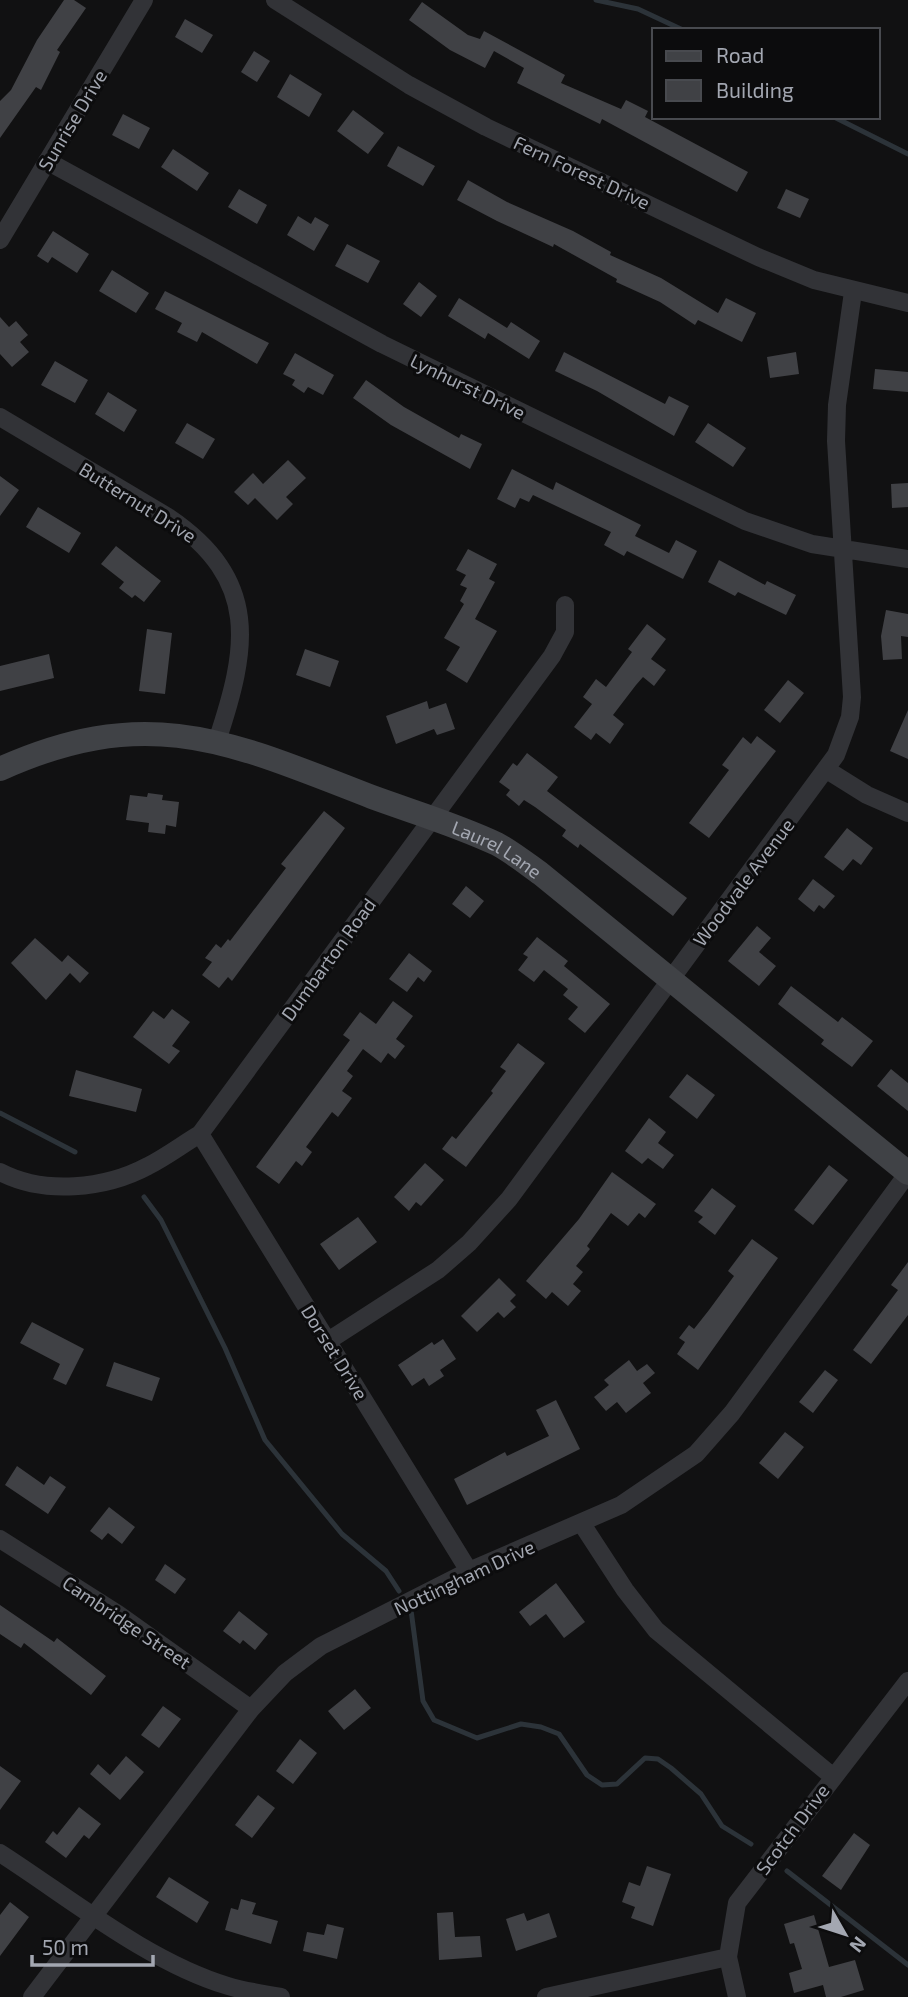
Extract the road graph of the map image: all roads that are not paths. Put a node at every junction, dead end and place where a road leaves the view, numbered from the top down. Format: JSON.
{"nodes":[{"id":1,"x":144,"y":0,"type":"edge"},
{"id":2,"x":275,"y":0,"type":"edge"},
{"id":3,"x":47,"y":161,"type":"junction"},
{"id":4,"x":0,"y":240,"type":"edge"},
{"id":5,"x":853,"y":292,"type":"junction"},
{"id":6,"x":908,"y":303,"type":"edge"},
{"id":7,"x":0,"y":417,"type":"edge"},
{"id":8,"x":843,"y":551,"type":"junction"},
{"id":9,"x":908,"y":559,"type":"edge"},
{"id":10,"x":565,"y":605,"type":"dead end"},
{"id":11,"x":217,"y":741,"type":"junction"},
{"id":12,"x":0,"y":769,"type":"edge"},
{"id":13,"x":827,"y":770,"type":"junction"},
{"id":14,"x":908,"y":813,"type":"edge"},
{"id":15,"x":431,"y":819,"type":"junction"},
{"id":16,"x":671,"y":981,"type":"junction"},
{"id":17,"x":200,"y":1134,"type":"junction"},
{"id":18,"x":0,"y":1172,"type":"edge"},
{"id":19,"x":908,"y":1173,"type":"edge"},
{"id":20,"x":328,"y":1341,"type":"junction"},
{"id":21,"x":582,"y":1524,"type":"junction"},
{"id":22,"x":0,"y":1539,"type":"edge"},
{"id":23,"x":469,"y":1571,"type":"junction"},
{"id":24,"x":908,"y":1681,"type":"edge"},
{"id":25,"x":251,"y":1709,"type":"junction"},
{"id":26,"x":832,"y":1776,"type":"junction"},
{"id":27,"x":0,"y":1853,"type":"edge"},
{"id":28,"x":96,"y":1916,"type":"junction"},
{"id":29,"x":728,"y":1957,"type":"junction"},
{"id":30,"x":32,"y":1997,"type":"edge"},
{"id":31,"x":281,"y":1997,"type":"edge"},
{"id":32,"x":546,"y":1997,"type":"edge"},
{"id":33,"x":737,"y":1997,"type":"edge"}],
"edges":[{"from":1,"to":3,"type":"street","name":"Sunrise Drive"},
{"from":2,"to":5,"type":"street","name":"Fern Forest Drive"},
{"from":3,"to":4,"type":"street","name":"Sunrise Drive"},
{"from":3,"to":8,"type":"street","name":"Lynhurst Drive"},
{"from":5,"to":6,"type":"street","name":"Fern Forest Drive"},
{"from":5,"to":8,"type":"street","name":"Woodvale Avenue"},
{"from":7,"to":11,"type":"street","name":"Butternut Drive"},
{"from":8,"to":9,"type":"street","name":"Lynhurst Drive"},
{"from":8,"to":13,"type":"street","name":"Woodvale Avenue"},
{"from":10,"to":15,"type":"street","name":"Dumbarton Road"},
{"from":11,"to":12,"type":"street","name":"Laurel Lane"},
{"from":11,"to":15,"type":"street","name":"Laurel Lane"},
{"from":13,"to":14,"type":"street"},
{"from":13,"to":16,"type":"street","name":"Woodvale Avenue"},
{"from":15,"to":16,"type":"street","name":"Laurel Lane"},
{"from":15,"to":17,"type":"street","name":"Dumbarton Road"},
{"from":16,"to":19,"type":"street","name":"Laurel Lane"},
{"from":16,"to":20,"type":"street","name":"Woodvale Avenue"},
{"from":17,"to":18,"type":"street","name":"Dumbarton Road"},
{"from":17,"to":20,"type":"street","name":"Dorset Drive"},
{"from":19,"to":21,"type":"street","name":"Nottingham Drive"},
{"from":20,"to":23,"type":"street","name":"Dorset Drive"},
{"from":21,"to":23,"type":"street","name":"Nottingham Drive"},
{"from":21,"to":26,"type":"street"},
{"from":22,"to":25,"type":"street","name":"Cambridge Street"},
{"from":23,"to":25,"type":"street","name":"Nottingham Drive"},
{"from":24,"to":26,"type":"street","name":"Scotch Drive"},
{"from":25,"to":28,"type":"street","name":"Nottingham Drive"},
{"from":26,"to":29,"type":"street","name":"Scotch Drive"},
{"from":27,"to":28,"type":"street"},
{"from":28,"to":30,"type":"street","name":"Nottingham Drive"},
{"from":28,"to":31,"type":"street"},
{"from":29,"to":32,"type":"street"},
{"from":29,"to":33,"type":"street","name":"Scotch Drive"}]}
